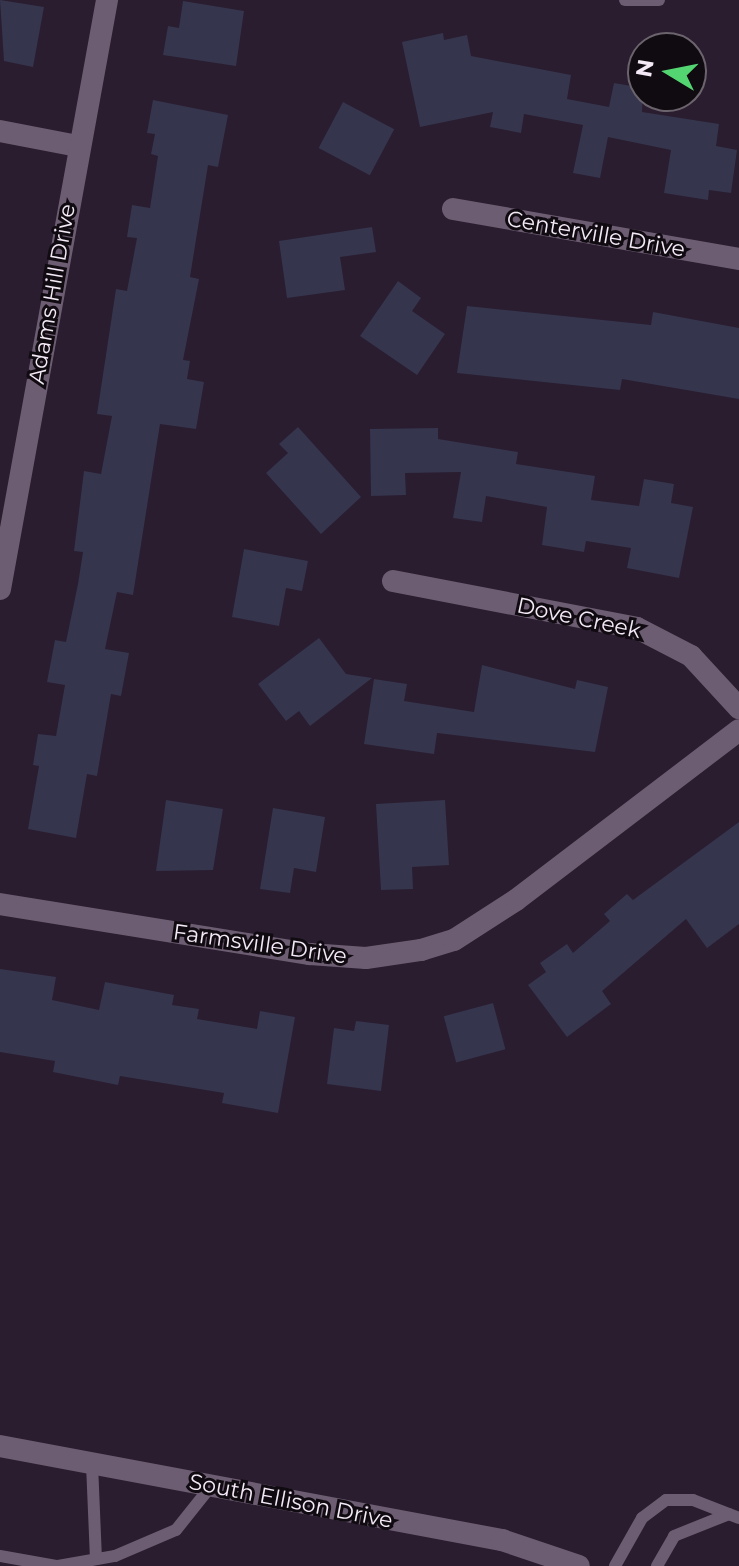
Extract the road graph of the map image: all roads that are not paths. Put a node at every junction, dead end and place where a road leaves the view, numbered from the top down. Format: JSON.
{"nodes":[{"id":1,"x":107,"y":0,"type":"edge"},
{"id":2,"x":625,"y":0,"type":"edge"},
{"id":3,"x":659,"y":0,"type":"edge"},
{"id":4,"x":0,"y":131,"type":"edge"},
{"id":5,"x":78,"y":146,"type":"junction"},
{"id":6,"x":453,"y":209,"type":"dead end"},
{"id":7,"x":739,"y":259,"type":"edge"},
{"id":8,"x":6,"y":520,"type":"edge"},
{"id":9,"x":393,"y":581,"type":"dead end"},
{"id":10,"x":0,"y":589,"type":"edge"},
{"id":11,"x":739,"y":708,"type":"edge"},
{"id":12,"x":739,"y":730,"type":"edge"},
{"id":13,"x":0,"y":904,"type":"edge"},
{"id":14,"x":0,"y":1446,"type":"edge"},
{"id":15,"x":92,"y":1464,"type":"junction"},
{"id":16,"x":211,"y":1486,"type":"junction"},
{"id":17,"x":734,"y":1516,"type":"edge"},
{"id":18,"x":0,"y":1556,"type":"edge"},
{"id":19,"x":96,"y":1559,"type":"junction"},
{"id":20,"x":57,"y":1566,"type":"edge"},
{"id":21,"x":579,"y":1566,"type":"edge"},
{"id":22,"x":615,"y":1566,"type":"edge"},
{"id":23,"x":657,"y":1566,"type":"edge"}],
"edges":[{"from":1,"to":5,"type":"street","name":"Adams Hill Drive"},
{"from":2,"to":3,"type":"lane"},
{"from":4,"to":5,"type":"street"},
{"from":5,"to":8,"type":"street","name":"Adams Hill Drive"},
{"from":6,"to":7,"type":"street","name":"Centerville Drive"},
{"from":8,"to":10,"type":"street","name":"Adams Hill Drive"},
{"from":9,"to":11,"type":"street","name":"Dove Creek"},
{"from":12,"to":13,"type":"street","name":"Farmsville Drive"},
{"from":14,"to":15,"type":"street","name":"South Ellison Drive"},
{"from":15,"to":16,"type":"street","name":"South Ellison Drive"},
{"from":15,"to":19,"type":"lane"},
{"from":16,"to":19,"type":"lane"},
{"from":16,"to":21,"type":"street","name":"South Ellison Drive"},
{"from":17,"to":22,"type":"lane"},
{"from":17,"to":23,"type":"lane"},
{"from":18,"to":20,"type":"lane"},
{"from":19,"to":20,"type":"lane"}]}
